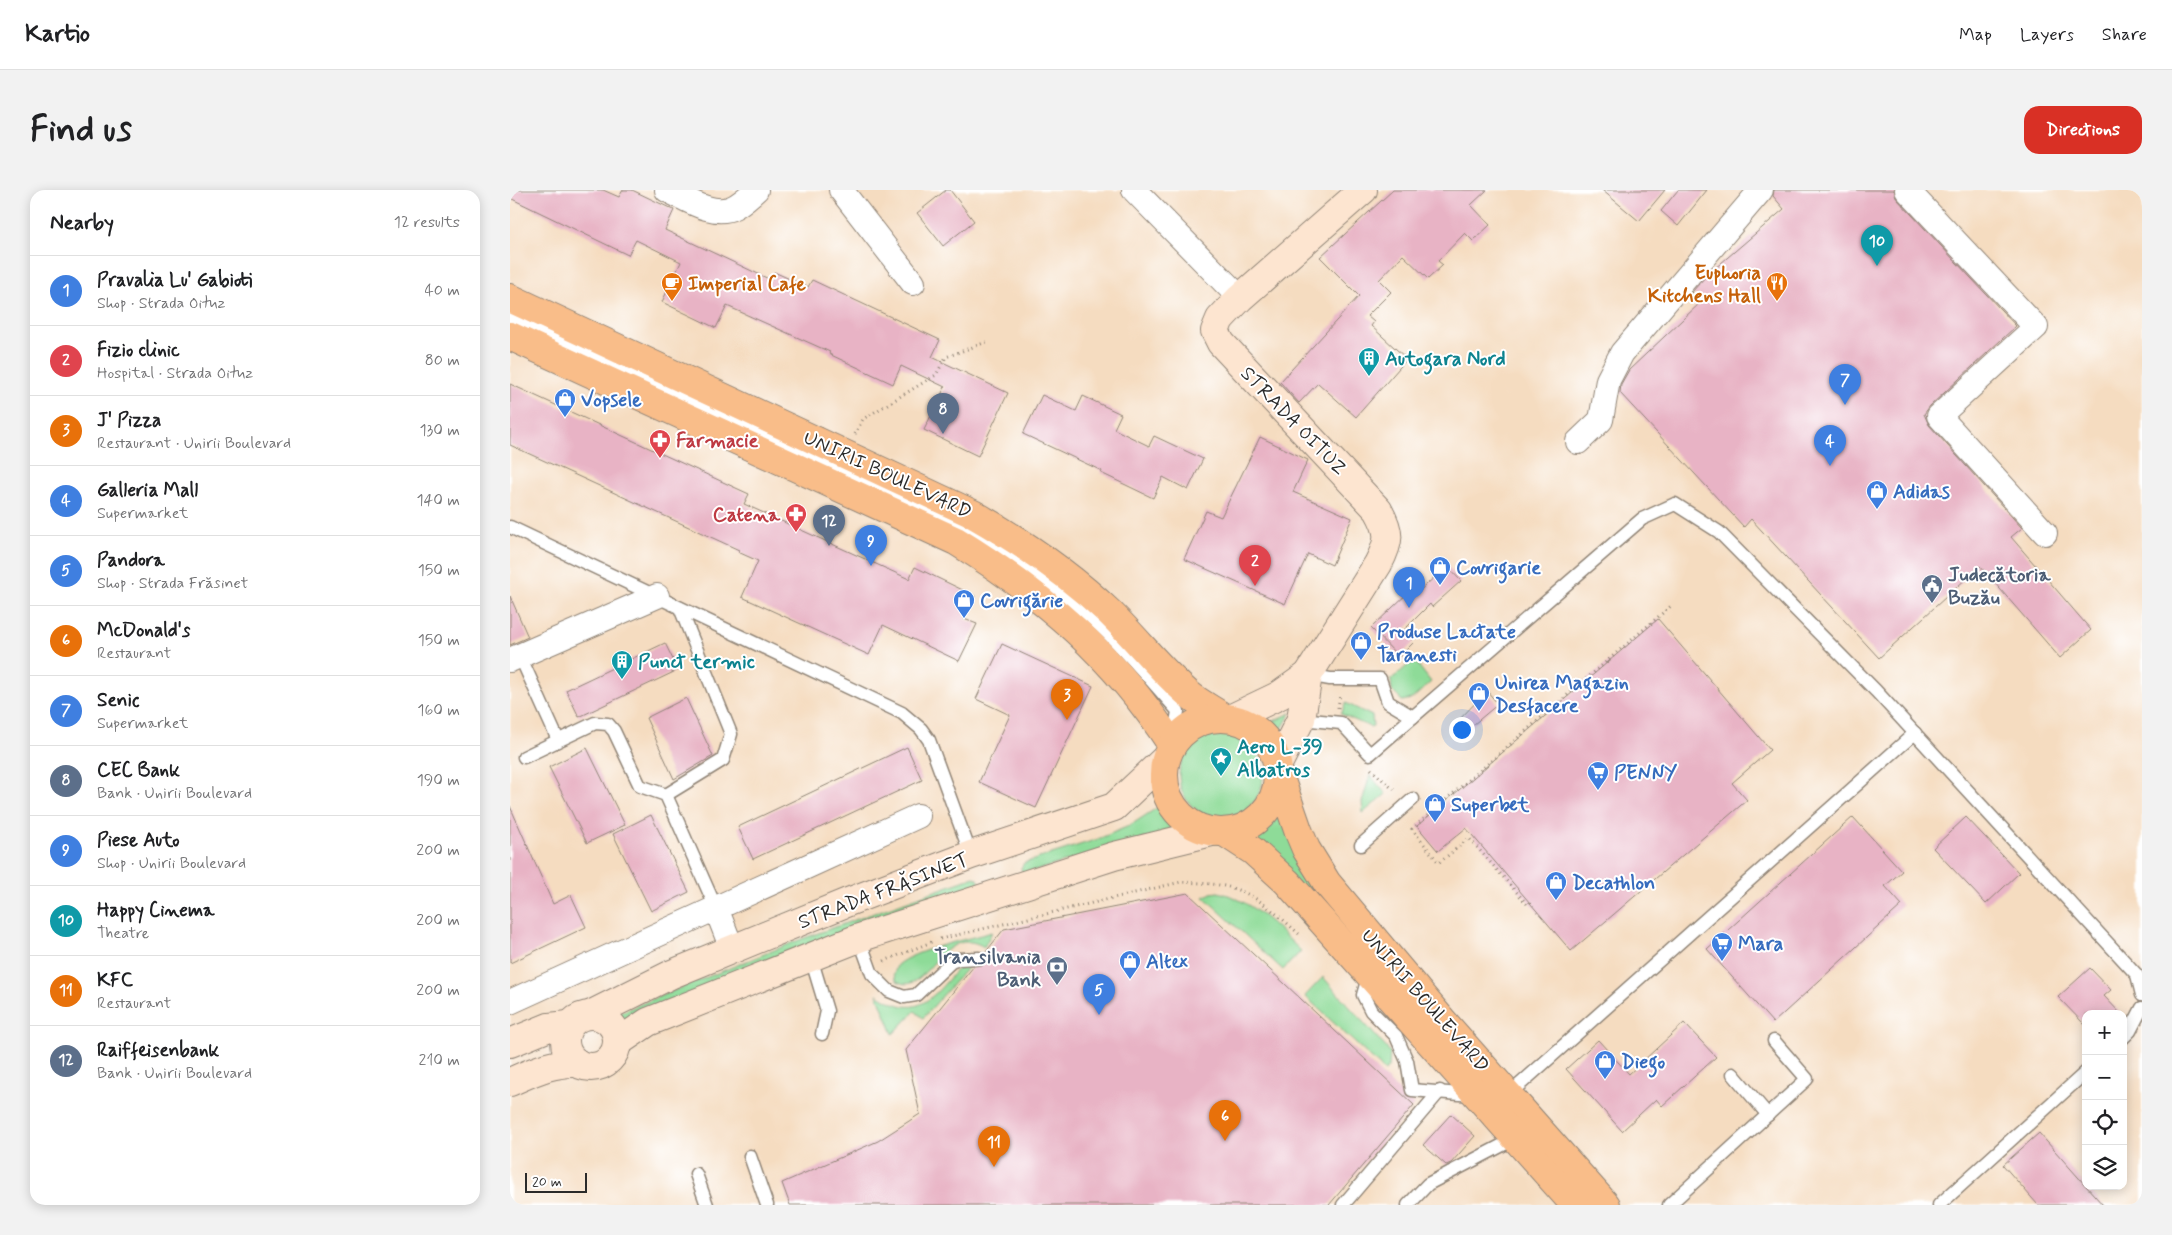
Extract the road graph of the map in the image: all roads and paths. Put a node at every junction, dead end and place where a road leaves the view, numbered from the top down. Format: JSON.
{"nodes":[{"id":1,"x":667,"y":190,"type":"edge"},
{"id":2,"x":756,"y":190,"type":"edge"},
{"id":3,"x":841,"y":190,"type":"edge"},
{"id":4,"x":1134,"y":190,"type":"edge"},
{"id":5,"x":1363,"y":190,"type":"edge"},
{"id":6,"x":1761,"y":190,"type":"edge"},
{"id":7,"x":1907,"y":190,"type":"edge"},
{"id":8,"x":913,"y":284,"type":"dead end"},
{"id":9,"x":510,"y":298,"type":"edge"},
{"id":10,"x":1240,"y":298,"type":"junction"},
{"id":11,"x":510,"y":317,"type":"edge"},
{"id":12,"x":510,"y":336,"type":"edge"},
{"id":13,"x":989,"y":341,"type":"dead end"},
{"id":14,"x":1578,"y":442,"type":"dead end"},
{"id":15,"x":846,"y":454,"type":"junction"},
{"id":16,"x":510,"y":527,"type":"edge"},
{"id":17,"x":2045,"y":533,"type":"dead end"},
{"id":18,"x":657,"y":596,"type":"junction"},
{"id":19,"x":1672,"y":606,"type":"dead end"},
{"id":20,"x":680,"y":608,"type":"junction"},
{"id":21,"x":515,"y":658,"type":"edge"},
{"id":22,"x":1308,"y":675,"type":"junction"},
{"id":23,"x":1178,"y":711,"type":"junction"},
{"id":24,"x":1228,"y":717,"type":"junction"},
{"id":25,"x":1413,"y":717,"type":"junction"},
{"id":26,"x":1301,"y":719,"type":"junction"},
{"id":27,"x":1914,"y":733,"type":"junction"},
{"id":28,"x":558,"y":740,"type":"junction"},
{"id":29,"x":1169,"y":752,"type":"junction"},
{"id":30,"x":524,"y":757,"type":"dead end"},
{"id":31,"x":1366,"y":765,"type":"dead end"},
{"id":32,"x":1279,"y":770,"type":"junction"},
{"id":33,"x":666,"y":796,"type":"junction"},
{"id":34,"x":1410,"y":801,"type":"junction"},
{"id":35,"x":918,"y":816,"type":"dead end"},
{"id":36,"x":1422,"y":820,"type":"junction"},
{"id":37,"x":1218,"y":832,"type":"junction"},
{"id":38,"x":1361,"y":845,"type":"dead end"},
{"id":39,"x":971,"y":856,"type":"junction"},
{"id":40,"x":1527,"y":904,"type":"dead end"},
{"id":41,"x":716,"y":908,"type":"junction"},
{"id":42,"x":859,"y":938,"type":"junction"},
{"id":43,"x":1303,"y":938,"type":"dead end"},
{"id":44,"x":732,"y":949,"type":"junction"},
{"id":45,"x":810,"y":958,"type":"junction"},
{"id":46,"x":979,"y":958,"type":"dead end"},
{"id":47,"x":869,"y":966,"type":"junction"},
{"id":48,"x":1369,"y":974,"type":"junction"},
{"id":49,"x":2142,"y":994,"type":"edge"},
{"id":50,"x":510,"y":1002,"type":"edge"},
{"id":51,"x":2142,"y":1008,"type":"edge"},
{"id":52,"x":581,"y":1020,"type":"junction"},
{"id":53,"x":822,"y":1034,"type":"dead end"},
{"id":54,"x":2127,"y":1035,"type":"edge"},
{"id":55,"x":1774,"y":1041,"type":"dead end"},
{"id":56,"x":510,"y":1043,"type":"edge"},
{"id":57,"x":617,"y":1043,"type":"junction"},
{"id":58,"x":577,"y":1063,"type":"junction"},
{"id":59,"x":1733,"y":1074,"type":"dead end"},
{"id":60,"x":2082,"y":1076,"type":"edge"},
{"id":61,"x":510,"y":1082,"type":"edge"},
{"id":62,"x":1440,"y":1091,"type":"junction"},
{"id":63,"x":1477,"y":1095,"type":"junction"},
{"id":64,"x":1508,"y":1095,"type":"junction"},
{"id":65,"x":1768,"y":1115,"type":"junction"},
{"id":66,"x":1516,"y":1138,"type":"junction"},
{"id":67,"x":750,"y":1156,"type":"dead end"},
{"id":68,"x":696,"y":1174,"type":"dead end"},
{"id":69,"x":707,"y":1205,"type":"edge"},
{"id":70,"x":767,"y":1205,"type":"edge"},
{"id":71,"x":1343,"y":1205,"type":"edge"},
{"id":72,"x":1408,"y":1205,"type":"edge"},
{"id":73,"x":1574,"y":1205,"type":"edge"},
{"id":74,"x":1606,"y":1205,"type":"edge"},
{"id":75,"x":1670,"y":1205,"type":"edge"},
{"id":76,"x":1939,"y":1205,"type":"edge"}],
"edges":[{"from":1,"to":2,"type":"street"},
{"from":3,"to":8,"type":"street"},
{"from":4,"to":10,"type":"street"},
{"from":5,"to":10,"type":"main road"},
{"from":6,"to":14,"type":"street"},
{"from":7,"to":17,"type":"street"},
{"from":9,"to":15,"type":"main road","name":"UNIRII BOULEVARD"},
{"from":10,"to":22,"type":"main road","name":"STRADA OITUZ"},
{"from":11,"to":23,"type":"lane"},
{"from":12,"to":29,"type":"main road","name":"UNIRII BOULEVARD"},
{"from":13,"to":15,"type":"path"},
{"from":15,"to":24,"type":"main road","name":"UNIRII BOULEVARD"},
{"from":16,"to":18,"type":"lane"},
{"from":18,"to":20,"type":"lane"},
{"from":18,"to":21,"type":"street"},
{"from":19,"to":36,"type":"path"},
{"from":20,"to":33,"type":"lane"},
{"from":20,"to":39,"type":"lane"},
{"from":21,"to":28,"type":"lane"},
{"from":22,"to":24,"type":"main road","name":"STRADA OITUZ"},
{"from":22,"to":25,"type":"lane"},
{"from":22,"to":26,"type":"main road","name":"STRADA OITUZ"},
{"from":23,"to":24,"type":"lane"},
{"from":23,"to":29,"type":"lane"},
{"from":24,"to":29,"type":"main road"},
{"from":24,"to":32,"type":"main road"},
{"from":25,"to":26,"type":"lane"},
{"from":25,"to":27,"type":"lane"},
{"from":26,"to":32,"type":"main road","name":"STRADA OITUZ"},
{"from":27,"to":49,"type":"lane"},
{"from":27,"to":64,"type":"lane"},
{"from":28,"to":30,"type":"lane"},
{"from":28,"to":33,"type":"lane"},
{"from":29,"to":37,"type":"main road"},
{"from":29,"to":39,"type":"main road","name":"STRADA FRĂSINET"},
{"from":31,"to":34,"type":"path"},
{"from":32,"to":37,"type":"main road"},
{"from":32,"to":64,"type":"main road","name":"UNIRII BOULEVARD"},
{"from":33,"to":41,"type":"lane"},
{"from":34,"to":36,"type":"path"},
{"from":34,"to":38,"type":"lane"},
{"from":35,"to":41,"type":"street"},
{"from":36,"to":40,"type":"path"},
{"from":37,"to":42,"type":"main road","name":"STRADA FRĂSINET"},
{"from":37,"to":48,"type":"main road","name":"UNIRII BOULEVARD"},
{"from":39,"to":44,"type":"main road","name":"STRADA FRĂSINET"},
{"from":41,"to":44,"type":"street"},
{"from":41,"to":50,"type":"street"},
{"from":42,"to":45,"type":"main road","name":"STRADA FRĂSINET"},
{"from":42,"to":47,"type":"lane"},
{"from":43,"to":47,"type":"path"},
{"from":44,"to":52,"type":"main road","name":"STRADA FRĂSINET"},
{"from":45,"to":53,"type":"lane"},
{"from":45,"to":57,"type":"main road","name":"STRADA FRĂSINET"},
{"from":46,"to":47,"type":"lane"},
{"from":48,"to":62,"type":"lane"},
{"from":48,"to":63,"type":"main road","name":"UNIRII BOULEVARD"},
{"from":51,"to":54,"type":"lane"},
{"from":52,"to":56,"type":"main road","name":"STRADA FRĂSINET"},
{"from":52,"to":57,"type":"main road"},
{"from":52,"to":58,"type":"main road"},
{"from":55,"to":65,"type":"lane"},
{"from":57,"to":58,"type":"main road"},
{"from":58,"to":61,"type":"main road"},
{"from":59,"to":65,"type":"lane"},
{"from":60,"to":76,"type":"lane"},
{"from":62,"to":63,"type":"lane"},
{"from":62,"to":71,"type":"lane"},
{"from":63,"to":66,"type":"main road","name":"UNIRII BOULEVARD"},
{"from":64,"to":74,"type":"main road","name":"UNIRII BOULEVARD"},
{"from":65,"to":75,"type":"lane"},
{"from":66,"to":72,"type":"lane"},
{"from":66,"to":73,"type":"main road","name":"UNIRII BOULEVARD"},
{"from":67,"to":70,"type":"lane"},
{"from":68,"to":69,"type":"lane"}]}
